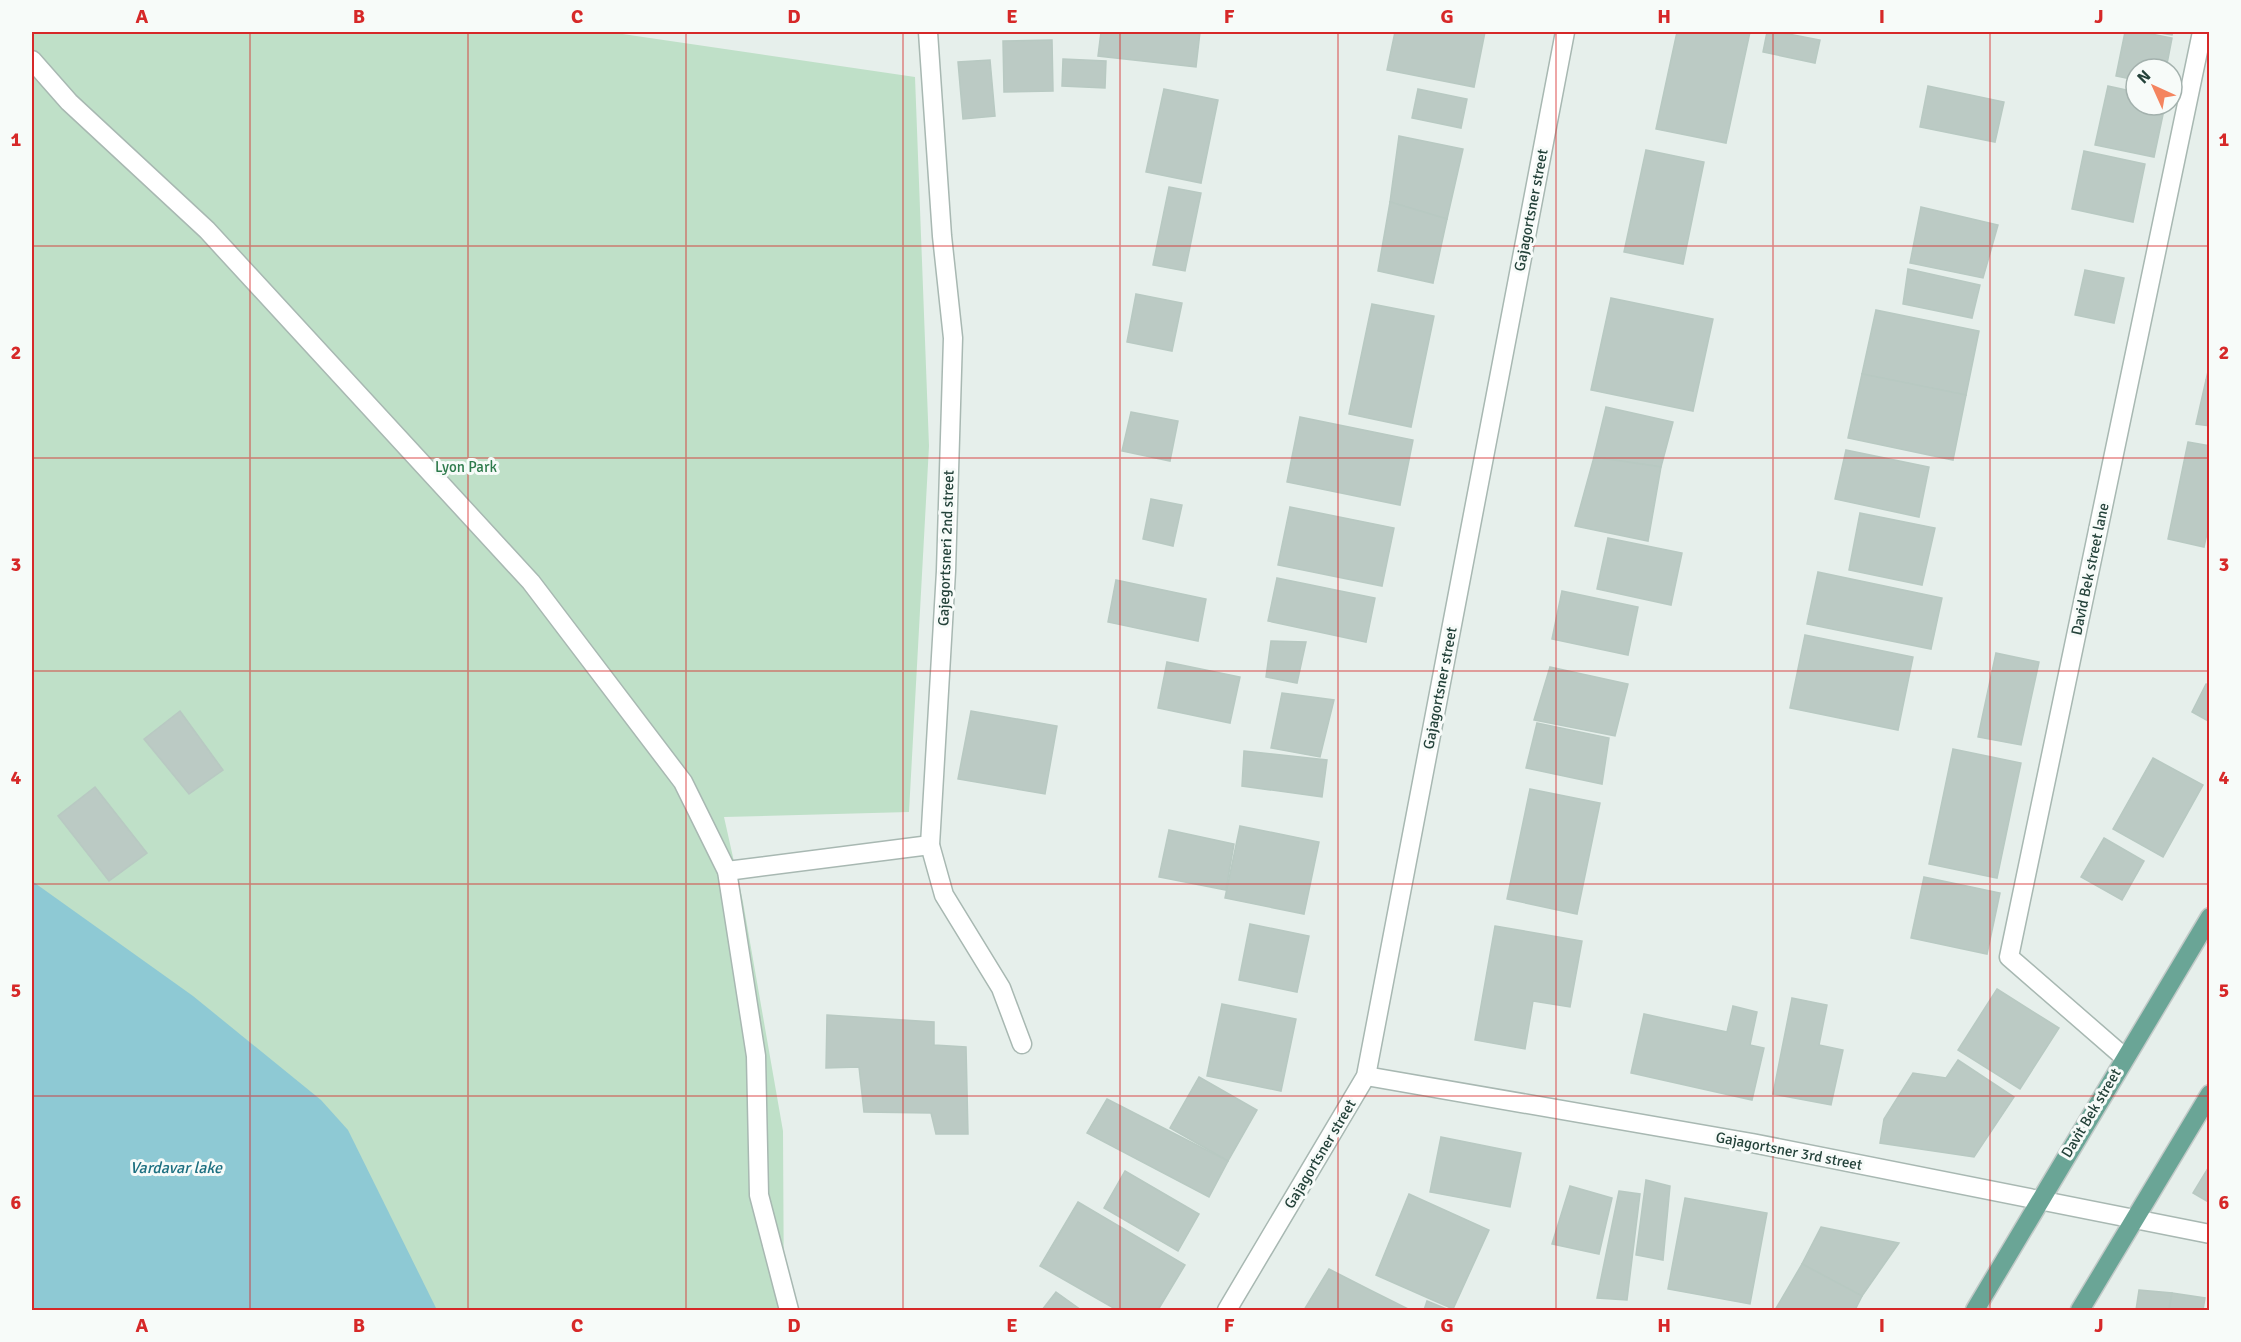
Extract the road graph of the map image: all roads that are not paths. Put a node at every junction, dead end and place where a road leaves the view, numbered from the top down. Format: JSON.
{"nodes":[{"id":1,"x":928,"y":32,"type":"edge"},
{"id":2,"x":1565,"y":32,"type":"edge"},
{"id":3,"x":2202,"y":32,"type":"edge"},
{"id":4,"x":32,"y":60,"type":"edge"},
{"id":5,"x":930,"y":845,"type":"junction"},
{"id":6,"x":727,"y":871,"type":"junction"},
{"id":7,"x":2210,"y":917,"type":"edge"},
{"id":8,"x":1022,"y":1044,"type":"dead end"},
{"id":9,"x":2124,"y":1057,"type":"junction"},
{"id":10,"x":1366,"y":1076,"type":"junction"},
{"id":11,"x":2210,"y":1094,"type":"edge"},
{"id":12,"x":2039,"y":1200,"type":"junction"},
{"id":13,"x":2134,"y":1219,"type":"junction"},
{"id":14,"x":2210,"y":1234,"type":"edge"},
{"id":15,"x":789,"y":1311,"type":"edge"},
{"id":16,"x":1227,"y":1311,"type":"edge"},
{"id":17,"x":1975,"y":1311,"type":"edge"},
{"id":18,"x":2080,"y":1311,"type":"edge"}],
"edges":[{"from":1,"to":5,"type":"street","name":"Gajegortsneri 2nd street"},
{"from":2,"to":10,"type":"street","name":"Gajagortsner street"},
{"from":3,"to":9,"type":"street","name":"David Bek street lane"},
{"from":4,"to":6,"type":"street"},
{"from":5,"to":6,"type":"street"},
{"from":5,"to":8,"type":"street","name":"Gajegortsneri 2nd street"},
{"from":6,"to":15,"type":"street"},
{"from":7,"to":9,"type":"main road","name":"Davit Bek street"},
{"from":9,"to":12,"type":"main road","name":"Davit Bek street"},
{"from":10,"to":12,"type":"street","name":"Gajagortsner 3rd street"},
{"from":10,"to":16,"type":"street","name":"Gajagortsner street"},
{"from":11,"to":13,"type":"main road"},
{"from":12,"to":13,"type":"street","name":"Gajagortsner 3rd street"},
{"from":12,"to":17,"type":"main road","name":"Davit Bek street"},
{"from":13,"to":14,"type":"street","name":"Gajagortsner 3rd street"},
{"from":13,"to":18,"type":"main road"}]}
